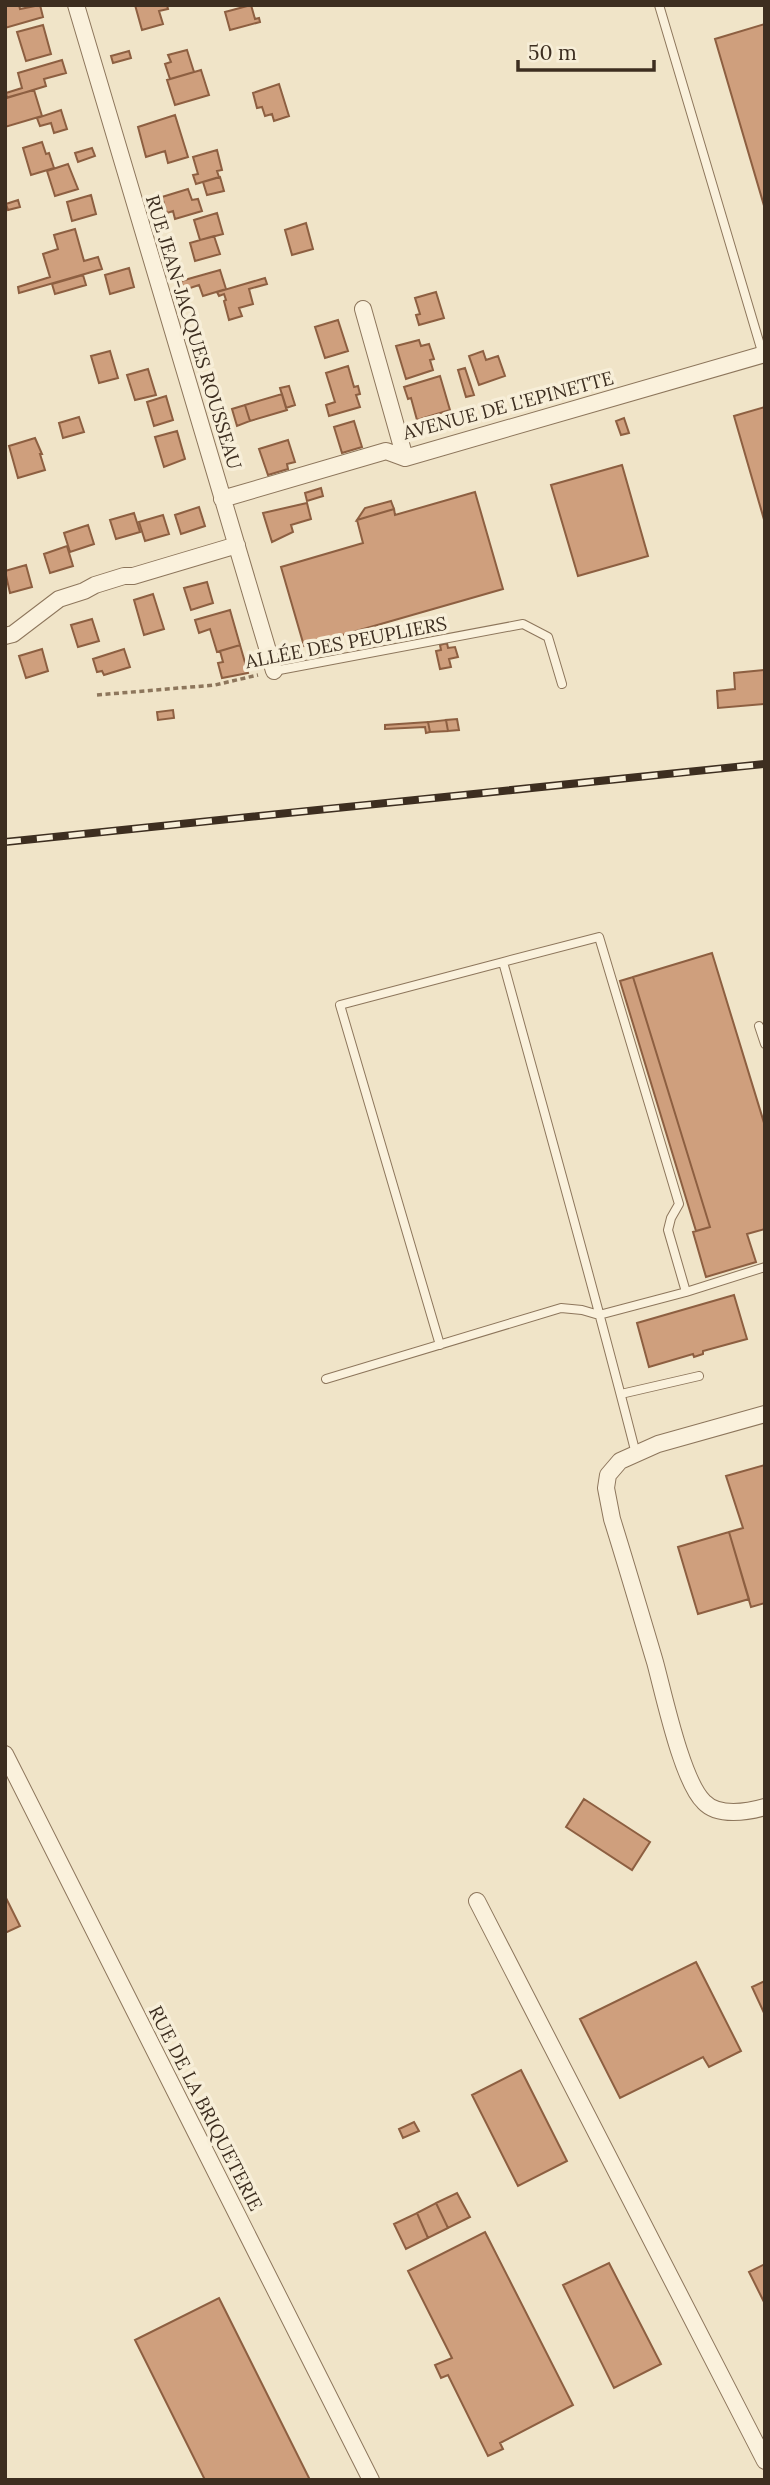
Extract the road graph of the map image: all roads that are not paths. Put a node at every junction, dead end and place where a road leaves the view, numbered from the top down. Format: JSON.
{"nodes":[{"id":1,"x":76,"y":5,"type":"edge"},
{"id":2,"x":659,"y":5,"type":"edge"},
{"id":3,"x":363,"y":309,"type":"dead end"},
{"id":4,"x":764,"y":354,"type":"edge"},
{"id":5,"x":405,"y":458,"type":"junction"},
{"id":6,"x":222,"y":499,"type":"junction"},
{"id":7,"x":237,"y":545,"type":"junction"},
{"id":8,"x":5,"y":636,"type":"edge"},
{"id":9,"x":274,"y":671,"type":"joint"},
{"id":10,"x":562,"y":684,"type":"dead end"},
{"id":11,"x":503,"y":962,"type":"junction"},
{"id":12,"x":759,"y":1026,"type":"dead end"},
{"id":13,"x":765,"y":1044,"type":"edge"},
{"id":14,"x":765,"y":1267,"type":"edge"},
{"id":15,"x":687,"y":1292,"type":"junction"},
{"id":16,"x":599,"y":1315,"type":"junction"},
{"id":17,"x":440,"y":1345,"type":"junction"},
{"id":18,"x":699,"y":1376,"type":"dead end"},
{"id":19,"x":326,"y":1379,"type":"dead end"},
{"id":20,"x":621,"y":1394,"type":"junction"},
{"id":21,"x":765,"y":1414,"type":"edge"},
{"id":22,"x":636,"y":1454,"type":"junction"},
{"id":23,"x":5,"y":1754,"type":"edge"},
{"id":24,"x":765,"y":1807,"type":"edge"},
{"id":25,"x":477,"y":1900,"type":"dead end"},
{"id":26,"x":765,"y":2461,"type":"edge"},
{"id":27,"x":371,"y":2480,"type":"edge"}],
"edges":[{"from":1,"to":6,"type":"street","name":"RUE JEAN-JACQUES ROUSSEAU"},
{"from":2,"to":4,"type":"lane"},
{"from":3,"to":5,"type":"street"},
{"from":4,"to":5,"type":"street","name":"AVENUE DE L'EPINETTE"},
{"from":5,"to":6,"type":"street","name":"AVENUE DE L'EPINETTE"},
{"from":6,"to":7,"type":"street","name":"RUE JEAN-JACQUES ROUSSEAU"},
{"from":7,"to":8,"type":"street"},
{"from":7,"to":9,"type":"street","name":"RUE JEAN-JACQUES ROUSSEAU"},
{"from":9,"to":10,"type":"lane","name":"ALLÉE DES PEUPLIERS"},
{"from":11,"to":15,"type":"lane"},
{"from":11,"to":16,"type":"lane"},
{"from":11,"to":17,"type":"lane"},
{"from":12,"to":13,"type":"lane"},
{"from":14,"to":15,"type":"lane"},
{"from":15,"to":16,"type":"lane"},
{"from":16,"to":17,"type":"lane"},
{"from":16,"to":20,"type":"lane"},
{"from":17,"to":19,"type":"lane"},
{"from":18,"to":20,"type":"lane"},
{"from":20,"to":22,"type":"lane"},
{"from":21,"to":22,"type":"street"},
{"from":22,"to":24,"type":"street"},
{"from":23,"to":27,"type":"street","name":"RUE DE LA BRIQUETERIE"},
{"from":25,"to":26,"type":"street"}]}
